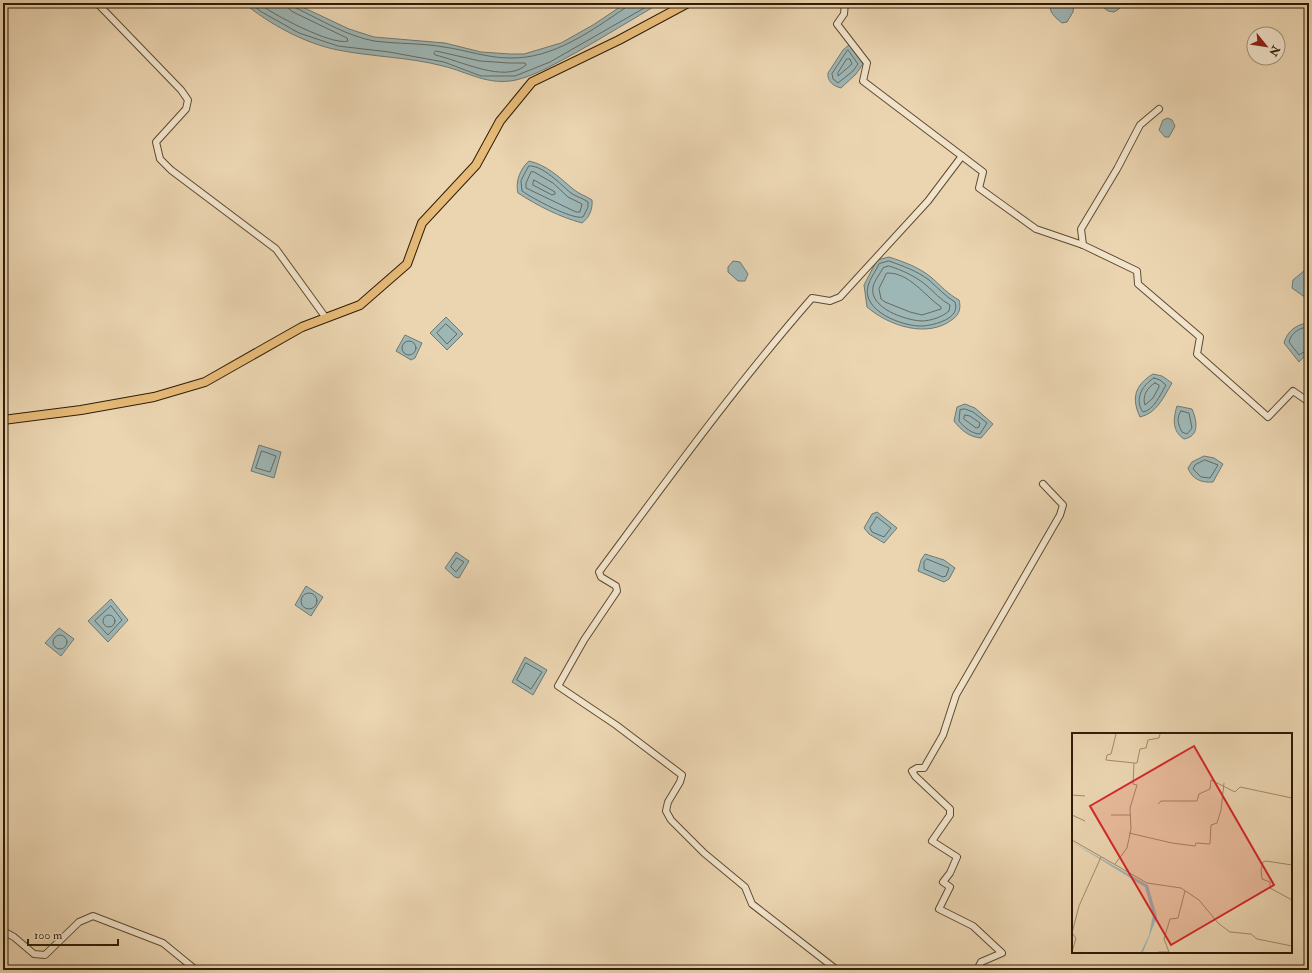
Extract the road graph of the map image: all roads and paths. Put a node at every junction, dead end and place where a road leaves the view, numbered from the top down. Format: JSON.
{"nodes":[{"id":1,"x":97,"y":3,"type":"edge"},
{"id":2,"x":688,"y":3,"type":"edge"},
{"id":3,"x":845,"y":3,"type":"edge"},
{"id":4,"x":1159,"y":109,"type":"dead end"},
{"id":5,"x":962,"y":156,"type":"junction"},
{"id":6,"x":1084,"y":245,"type":"junction"},
{"id":7,"x":326,"y":318,"type":"junction"},
{"id":8,"x":1309,"y":402,"type":"edge"},
{"id":9,"x":3,"y":420,"type":"edge"},
{"id":10,"x":1043,"y":484,"type":"dead end"},
{"id":11,"x":3,"y":931,"type":"edge"},
{"id":12,"x":196,"y":970,"type":"edge"},
{"id":13,"x":837,"y":970,"type":"edge"},
{"id":14,"x":976,"y":970,"type":"edge"}],
"edges":[{"from":1,"to":7,"type":"street"},
{"from":2,"to":7,"type":"main road"},
{"from":3,"to":5,"type":"street"},
{"from":4,"to":6,"type":"street"},
{"from":5,"to":6,"type":"street"},
{"from":5,"to":13,"type":"street"},
{"from":6,"to":8,"type":"street"},
{"from":7,"to":9,"type":"main road"},
{"from":10,"to":14,"type":"street"},
{"from":11,"to":12,"type":"street"}]}
